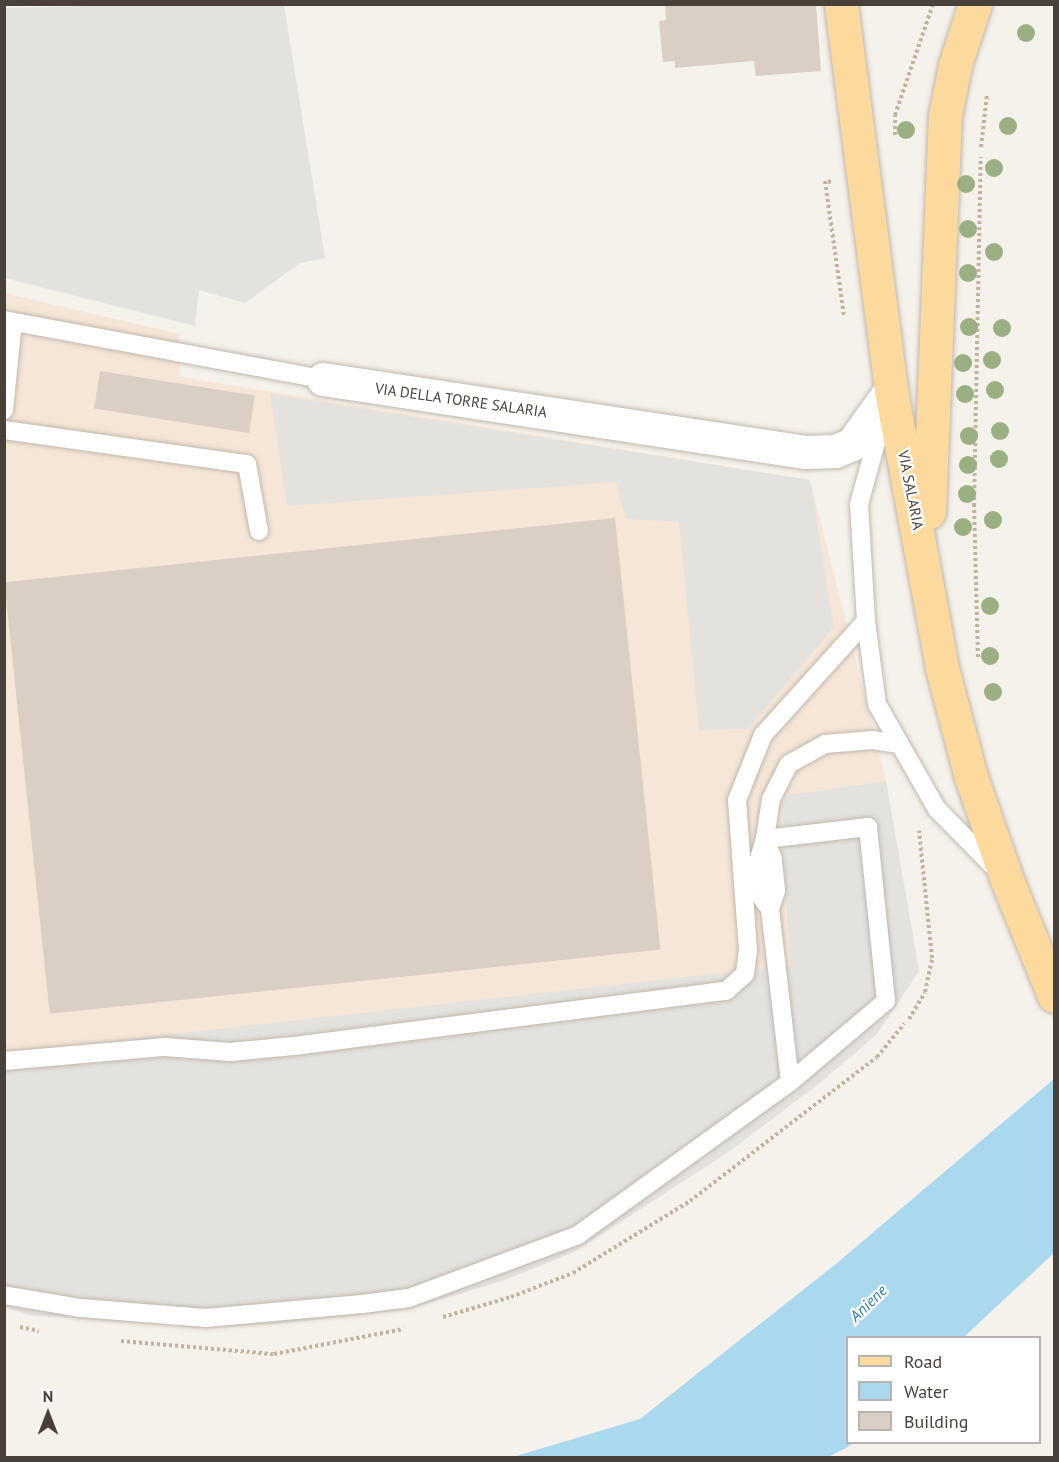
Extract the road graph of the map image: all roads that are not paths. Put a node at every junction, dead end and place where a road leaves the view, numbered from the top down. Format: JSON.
{"nodes":[{"id":1,"x":841,"y":4,"type":"edge"},
{"id":2,"x":975,"y":4,"type":"edge"},
{"id":3,"x":9,"y":321,"type":"edge"},
{"id":4,"x":323,"y":379,"type":"joint"},
{"id":5,"x":891,"y":390,"type":"junction"},
{"id":6,"x":4,"y":410,"type":"edge"},
{"id":7,"x":4,"y":430,"type":"edge"},
{"id":8,"x":259,"y":531,"type":"dead end"},
{"id":9,"x":927,"y":571,"type":"junction"},
{"id":10,"x":866,"y":621,"type":"junction"},
{"id":11,"x":899,"y":744,"type":"junction"},
{"id":12,"x":765,"y":839,"type":"junction"},
{"id":13,"x":1007,"y":880,"type":"junction"},
{"id":14,"x":1054,"y":996,"type":"edge"},
{"id":15,"x":4,"y":1061,"type":"edge"},
{"id":16,"x":790,"y":1082,"type":"junction"},
{"id":17,"x":4,"y":1295,"type":"edge"}],
"edges":[{"from":1,"to":5,"type":"main road","name":"VIA SALARIA"},
{"from":2,"to":9,"type":"main road"},
{"from":3,"to":4,"type":"lane","name":"VIA DELLA TORRE SALARIA"},
{"from":3,"to":6,"type":"lane"},
{"from":4,"to":5,"type":"street","name":"VIA DELLA TORRE SALARIA"},
{"from":5,"to":9,"type":"main road","name":"VIA SALARIA"},
{"from":5,"to":10,"type":"lane"},
{"from":7,"to":8,"type":"lane"},
{"from":9,"to":13,"type":"main road","name":"VIA SALARIA"},
{"from":10,"to":11,"type":"lane"},
{"from":10,"to":15,"type":"lane"},
{"from":11,"to":12,"type":"lane"},
{"from":11,"to":13,"type":"lane"},
{"from":12,"to":16,"type":"lane"},
{"from":12,"to":16,"type":"lane"},
{"from":13,"to":14,"type":"main road","name":"VIA SALARIA"},
{"from":16,"to":17,"type":"lane"}]}
